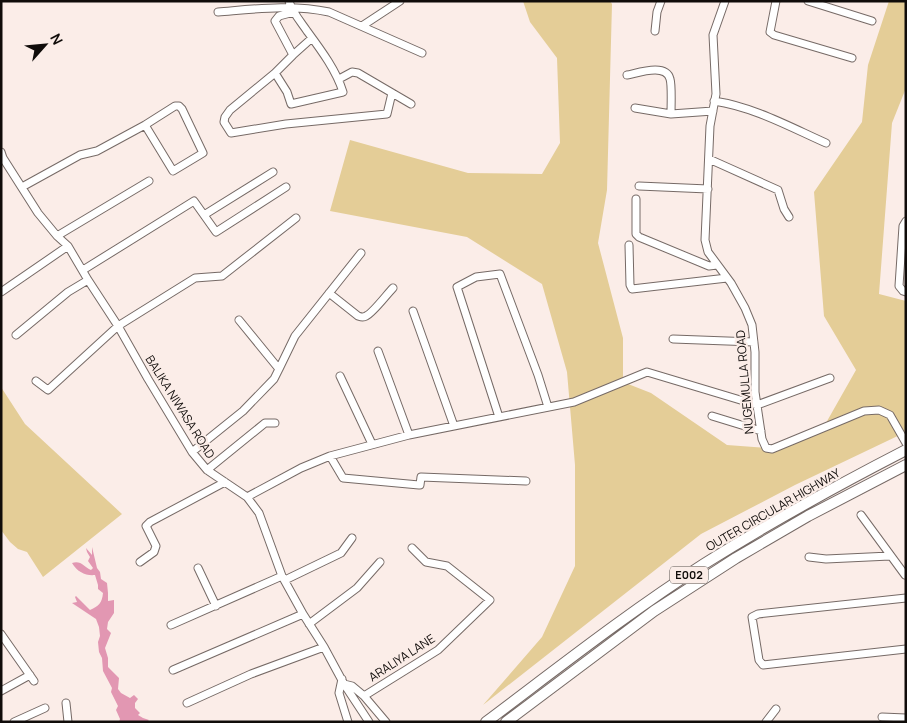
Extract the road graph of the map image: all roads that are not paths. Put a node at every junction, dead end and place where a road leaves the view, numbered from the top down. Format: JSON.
{"nodes":[{"id":1,"x":400,"y":1,"type":"edge"},
{"id":2,"x":661,"y":1,"type":"edge"},
{"id":3,"x":725,"y":1,"type":"edge"},
{"id":4,"x":776,"y":1,"type":"edge"},
{"id":5,"x":808,"y":1,"type":"edge"},
{"id":6,"x":291,"y":7,"type":"edge"},
{"id":7,"x":218,"y":12,"type":"dead end"},
{"id":8,"x":872,"y":21,"type":"dead end"},
{"id":9,"x":362,"y":26,"type":"junction"},
{"id":10,"x":655,"y":31,"type":"dead end"},
{"id":11,"x":312,"y":38,"type":"junction"},
{"id":12,"x":422,"y":53,"type":"dead end"},
{"id":13,"x":293,"y":55,"type":"junction"},
{"id":14,"x":852,"y":58,"type":"dead end"},
{"id":15,"x":275,"y":73,"type":"junction"},
{"id":16,"x":627,"y":75,"type":"dead end"},
{"id":17,"x":339,"y":79,"type":"junction"},
{"id":18,"x":392,"y":93,"type":"junction"},
{"id":19,"x":714,"y":101,"type":"junction"},
{"id":20,"x":411,"y":104,"type":"dead end"},
{"id":21,"x":635,"y":108,"type":"dead end"},
{"id":22,"x":713,"y":111,"type":"junction"},
{"id":23,"x":671,"y":114,"type":"junction"},
{"id":24,"x":145,"y":125,"type":"junction"},
{"id":25,"x":826,"y":143,"type":"dead end"},
{"id":26,"x":1,"y":152,"type":"edge"},
{"id":27,"x":709,"y":159,"type":"junction"},
{"id":28,"x":273,"y":172,"type":"dead end"},
{"id":29,"x":149,"y":181,"type":"dead end"},
{"id":30,"x":22,"y":186,"type":"junction"},
{"id":31,"x":639,"y":186,"type":"dead end"},
{"id":32,"x":286,"y":187,"type":"dead end"},
{"id":33,"x":708,"y":189,"type":"junction"},
{"id":34,"x":636,"y":199,"type":"dead end"},
{"id":35,"x":204,"y":215,"type":"junction"},
{"id":36,"x":789,"y":217,"type":"dead end"},
{"id":37,"x":296,"y":218,"type":"dead end"},
{"id":38,"x":905,"y":225,"type":"edge"},
{"id":39,"x":57,"y":236,"type":"junction"},
{"id":40,"x":629,"y":245,"type":"dead end"},
{"id":41,"x":68,"y":246,"type":"junction"},
{"id":42,"x":361,"y":253,"type":"dead end"},
{"id":43,"x":903,"y":260,"type":"edge"},
{"id":44,"x":717,"y":265,"type":"junction"},
{"id":45,"x":83,"y":270,"type":"junction"},
{"id":46,"x":727,"y":278,"type":"junction"},
{"id":47,"x":88,"y":280,"type":"junction"},
{"id":48,"x":393,"y":288,"type":"dead end"},
{"id":49,"x":1,"y":292,"type":"edge"},
{"id":50,"x":906,"y":292,"type":"edge"},
{"id":51,"x":329,"y":293,"type":"junction"},
{"id":52,"x":414,"y":311,"type":"dead end"},
{"id":53,"x":239,"y":320,"type":"dead end"},
{"id":54,"x":118,"y":326,"type":"junction"},
{"id":55,"x":16,"y":335,"type":"dead end"},
{"id":56,"x":672,"y":339,"type":"dead end"},
{"id":57,"x":754,"y":342,"type":"junction"},
{"id":58,"x":378,"y":351,"type":"dead end"},
{"id":59,"x":279,"y":369,"type":"junction"},
{"id":60,"x":340,"y":376,"type":"dead end"},
{"id":61,"x":830,"y":378,"type":"dead end"},
{"id":62,"x":36,"y":381,"type":"dead end"},
{"id":63,"x":757,"y":405,"type":"junction"},
{"id":64,"x":548,"y":407,"type":"junction"},
{"id":65,"x":712,"y":416,"type":"dead end"},
{"id":66,"x":499,"y":418,"type":"junction"},
{"id":67,"x":275,"y":423,"type":"dead end"},
{"id":68,"x":454,"y":426,"type":"junction"},
{"id":69,"x":761,"y":431,"type":"junction"},
{"id":70,"x":409,"y":435,"type":"junction"},
{"id":71,"x":906,"y":443,"type":"edge"},
{"id":72,"x":372,"y":444,"type":"junction"},
{"id":73,"x":906,"y":450,"type":"edge"},
{"id":74,"x":192,"y":452,"type":"junction"},
{"id":75,"x":330,"y":456,"type":"junction"},
{"id":76,"x":906,"y":465,"type":"edge"},
{"id":77,"x":207,"y":470,"type":"junction"},
{"id":78,"x":526,"y":481,"type":"dead end"},
{"id":79,"x":225,"y":482,"type":"junction"},
{"id":80,"x":246,"y":496,"type":"junction"},
{"id":81,"x":861,"y":515,"type":"dead end"},
{"id":82,"x":352,"y":538,"type":"dead end"},
{"id":83,"x":412,"y":548,"type":"dead end"},
{"id":84,"x":890,"y":556,"type":"junction"},
{"id":85,"x":809,"y":557,"type":"dead end"},
{"id":86,"x":140,"y":562,"type":"dead end"},
{"id":87,"x":380,"y":562,"type":"dead end"},
{"id":88,"x":198,"y":568,"type":"dead end"},
{"id":89,"x":906,"y":575,"type":"edge"},
{"id":90,"x":284,"y":578,"type":"junction"},
{"id":91,"x":906,"y":598,"type":"edge"},
{"id":92,"x":216,"y":606,"type":"junction"},
{"id":93,"x":303,"y":614,"type":"junction"},
{"id":94,"x":309,"y":624,"type":"junction"},
{"id":95,"x":171,"y":625,"type":"dead end"},
{"id":96,"x":1,"y":634,"type":"edge"},
{"id":97,"x":324,"y":647,"type":"junction"},
{"id":98,"x":906,"y":649,"type":"edge"},
{"id":99,"x":174,"y":670,"type":"dead end"},
{"id":100,"x":343,"y":681,"type":"junction"},
{"id":101,"x":1,"y":691,"type":"edge"},
{"id":102,"x":364,"y":696,"type":"junction"},
{"id":103,"x":66,"y":703,"type":"dead end"},
{"id":104,"x":187,"y":703,"type":"dead end"},
{"id":105,"x":44,"y":708,"type":"dead end"},
{"id":106,"x":776,"y":709,"type":"dead end"},
{"id":107,"x":882,"y":717,"type":"dead end"},
{"id":108,"x":906,"y":718,"type":"edge"},
{"id":109,"x":14,"y":722,"type":"edge"},
{"id":110,"x":68,"y":722,"type":"edge"},
{"id":111,"x":348,"y":722,"type":"edge"},
{"id":112,"x":369,"y":722,"type":"edge"},
{"id":113,"x":386,"y":722,"type":"edge"},
{"id":114,"x":486,"y":722,"type":"edge"},
{"id":115,"x":506,"y":722,"type":"edge"},
{"id":116,"x":766,"y":722,"type":"edge"}],
"edges":[{"from":1,"to":9,"type":"street"},
{"from":2,"to":10,"type":"street"},
{"from":3,"to":19,"type":"street","name":"NUGEMULLA ROAD"},
{"from":4,"to":14,"type":"street"},
{"from":5,"to":8,"type":"street"},
{"from":6,"to":7,"type":"street"},
{"from":6,"to":9,"type":"street"},
{"from":6,"to":11,"type":"street"},
{"from":6,"to":13,"type":"street"},
{"from":9,"to":12,"type":"street"},
{"from":11,"to":13,"type":"street"},
{"from":11,"to":17,"type":"street"},
{"from":13,"to":15,"type":"street"},
{"from":15,"to":17,"type":"street"},
{"from":15,"to":18,"type":"street"},
{"from":16,"to":23,"type":"street"},
{"from":17,"to":18,"type":"street"},
{"from":18,"to":20,"type":"street"},
{"from":19,"to":22,"type":"street","name":"NUGEMULLA ROAD"},
{"from":19,"to":25,"type":"street"},
{"from":21,"to":23,"type":"street"},
{"from":22,"to":23,"type":"street"},
{"from":22,"to":27,"type":"street","name":"NUGEMULLA ROAD"},
{"from":24,"to":24,"type":"street"},
{"from":24,"to":30,"type":"street"},
{"from":26,"to":30,"type":"street","name":"BALIKA NIWASA ROAD"},
{"from":27,"to":33,"type":"street","name":"NUGEMULLA ROAD"},
{"from":27,"to":36,"type":"street"},
{"from":28,"to":35,"type":"street"},
{"from":29,"to":39,"type":"street"},
{"from":30,"to":39,"type":"street","name":"BALIKA NIWASA ROAD"},
{"from":31,"to":33,"type":"street"},
{"from":32,"to":35,"type":"street"},
{"from":33,"to":44,"type":"street","name":"NUGEMULLA ROAD"},
{"from":34,"to":44,"type":"street"},
{"from":35,"to":45,"type":"street"},
{"from":37,"to":54,"type":"street"},
{"from":38,"to":43,"type":"street"},
{"from":39,"to":41,"type":"street","name":"BALIKA NIWASA ROAD"},
{"from":40,"to":46,"type":"street"},
{"from":41,"to":45,"type":"street","name":"BALIKA NIWASA ROAD"},
{"from":41,"to":49,"type":"street"},
{"from":42,"to":51,"type":"street"},
{"from":43,"to":50,"type":"street"},
{"from":44,"to":46,"type":"street","name":"NUGEMULLA ROAD"},
{"from":45,"to":47,"type":"street","name":"BALIKA NIWASA ROAD"},
{"from":46,"to":57,"type":"street","name":"NUGEMULLA ROAD"},
{"from":47,"to":54,"type":"street","name":"BALIKA NIWASA ROAD"},
{"from":47,"to":55,"type":"street"},
{"from":48,"to":51,"type":"street"},
{"from":51,"to":59,"type":"street"},
{"from":52,"to":68,"type":"street"},
{"from":53,"to":59,"type":"street"},
{"from":54,"to":62,"type":"street"},
{"from":54,"to":74,"type":"street","name":"BALIKA NIWASA ROAD"},
{"from":56,"to":57,"type":"street"},
{"from":57,"to":63,"type":"street","name":"NUGEMULLA ROAD"},
{"from":58,"to":70,"type":"street"},
{"from":59,"to":74,"type":"street"},
{"from":60,"to":72,"type":"street"},
{"from":61,"to":63,"type":"street"},
{"from":63,"to":64,"type":"street"},
{"from":63,"to":69,"type":"street","name":"NUGEMULLA ROAD"},
{"from":64,"to":66,"type":"street"},
{"from":64,"to":66,"type":"street"},
{"from":65,"to":69,"type":"street"},
{"from":66,"to":68,"type":"street"},
{"from":67,"to":77,"type":"street"},
{"from":68,"to":70,"type":"street"},
{"from":69,"to":71,"type":"street","name":"NUGEMULLA ROAD"},
{"from":70,"to":72,"type":"street"},
{"from":72,"to":75,"type":"street"},
{"from":73,"to":114,"type":"highway","name":"OUTER CIRCULAR HIGHWAY","number":"E002"},
{"from":74,"to":77,"type":"street","name":"BALIKA NIWASA ROAD"},
{"from":75,"to":78,"type":"street"},
{"from":75,"to":80,"type":"street"},
{"from":76,"to":115,"type":"highway","name":"OUTER CIRCULAR HIGHWAY","number":"E002"},
{"from":77,"to":79,"type":"street","name":"BALIKA NIWASA ROAD"},
{"from":79,"to":80,"type":"street","name":"BALIKA NIWASA ROAD"},
{"from":79,"to":86,"type":"street"},
{"from":80,"to":90,"type":"street","name":"BALIKA NIWASA ROAD"},
{"from":81,"to":84,"type":"street"},
{"from":82,"to":90,"type":"street"},
{"from":83,"to":102,"type":"street","name":"ARALIYA LANE"},
{"from":84,"to":85,"type":"street"},
{"from":84,"to":89,"type":"street"},
{"from":87,"to":94,"type":"street"},
{"from":88,"to":92,"type":"street"},
{"from":90,"to":92,"type":"street"},
{"from":90,"to":93,"type":"street","name":"BALIKA NIWASA ROAD"},
{"from":91,"to":98,"type":"street"},
{"from":92,"to":95,"type":"street"},
{"from":93,"to":94,"type":"street","name":"BALIKA NIWASA ROAD"},
{"from":93,"to":99,"type":"street"},
{"from":94,"to":97,"type":"street","name":"BALIKA NIWASA ROAD"},
{"from":96,"to":101,"type":"street"},
{"from":97,"to":100,"type":"street","name":"BALIKA NIWASA ROAD"},
{"from":97,"to":104,"type":"street"},
{"from":100,"to":102,"type":"street"},
{"from":100,"to":111,"type":"street"},
{"from":100,"to":112,"type":"street","name":"BALIKA NIWASA ROAD"},
{"from":102,"to":113,"type":"street"},
{"from":103,"to":110,"type":"street"},
{"from":105,"to":109,"type":"street"},
{"from":106,"to":116,"type":"street"},
{"from":107,"to":108,"type":"street"}]}
